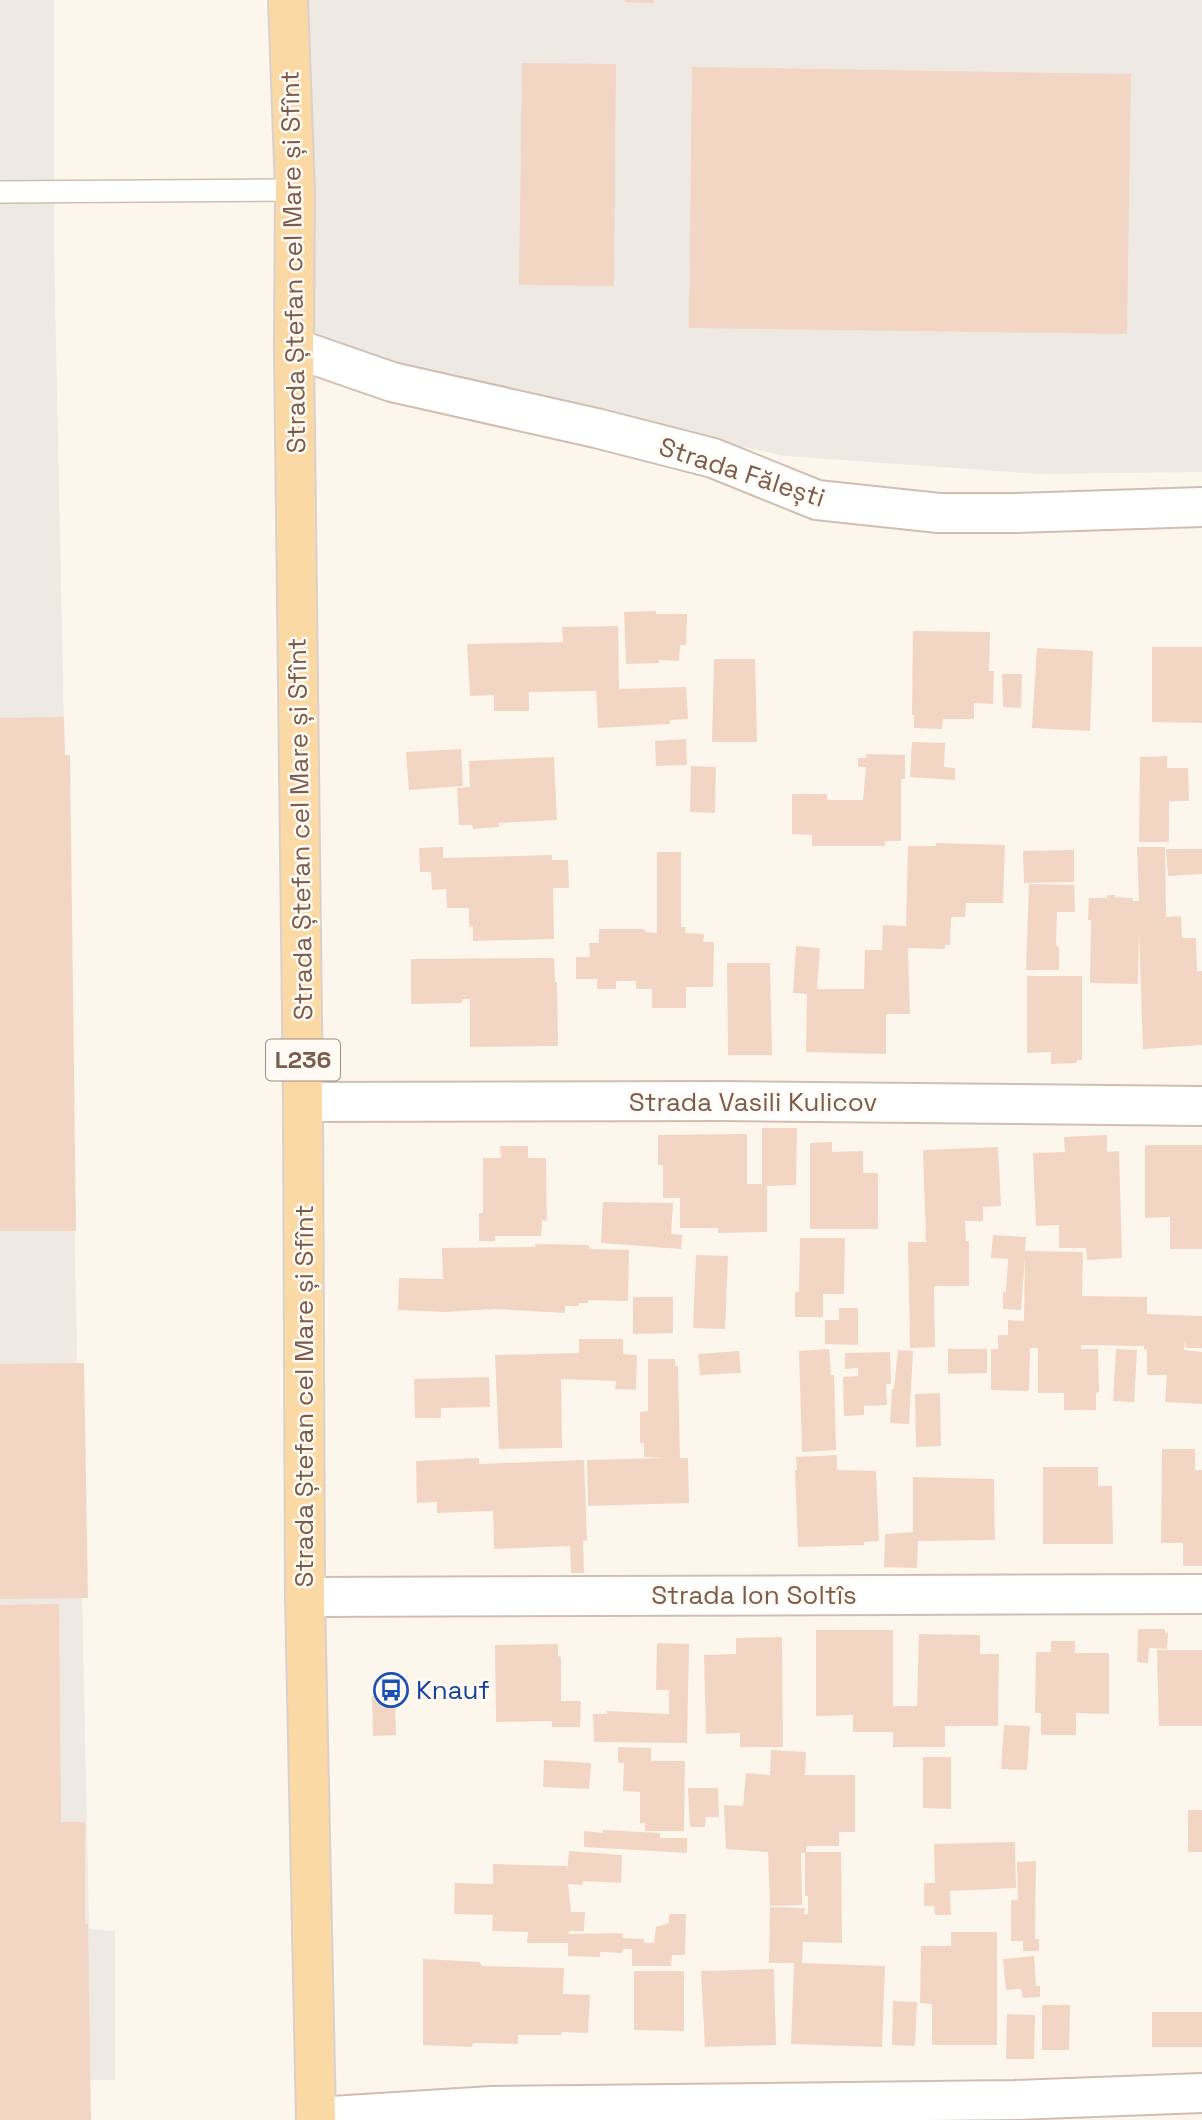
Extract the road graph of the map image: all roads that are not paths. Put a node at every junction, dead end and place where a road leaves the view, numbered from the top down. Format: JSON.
{"nodes":[{"id":1,"x":288,"y":0,"type":"edge"},
{"id":2,"x":295,"y":190,"type":"junction"},
{"id":3,"x":0,"y":192,"type":"edge"},
{"id":4,"x":294,"y":348,"type":"junction"},
{"id":5,"x":1202,"y":507,"type":"edge"},
{"id":6,"x":303,"y":1102,"type":"junction"},
{"id":7,"x":1202,"y":1106,"type":"edge"},
{"id":8,"x":1202,"y":1594,"type":"edge"},
{"id":9,"x":305,"y":1597,"type":"junction"},
{"id":10,"x":1202,"y":2093,"type":"edge"},
{"id":11,"x":316,"y":2118,"type":"edge"}],
"edges":[{"from":1,"to":2,"type":"main road","name":"Strada Ștefan cel Mare și Sfînt","number":"L236"},
{"from":2,"to":3,"type":"lane"},
{"from":2,"to":4,"type":"main road","name":"Strada Ștefan cel Mare și Sfînt","number":"L236"},
{"from":4,"to":5,"type":"street","name":"Strada Fălești"},
{"from":4,"to":6,"type":"main road","name":"Strada Ștefan cel Mare și Sfînt","number":"L236"},
{"from":6,"to":7,"type":"street","name":"Strada Vasili Kulicov"},
{"from":6,"to":9,"type":"main road","name":"Strada Ștefan cel Mare și Sfînt","number":"L236"},
{"from":8,"to":9,"type":"street","name":"Strada Ion Soltîs"},
{"from":9,"to":11,"type":"main road","name":"Strada Ștefan cel Mare și Sfînt","number":"L236"},
{"from":10,"to":11,"type":"street"}]}
